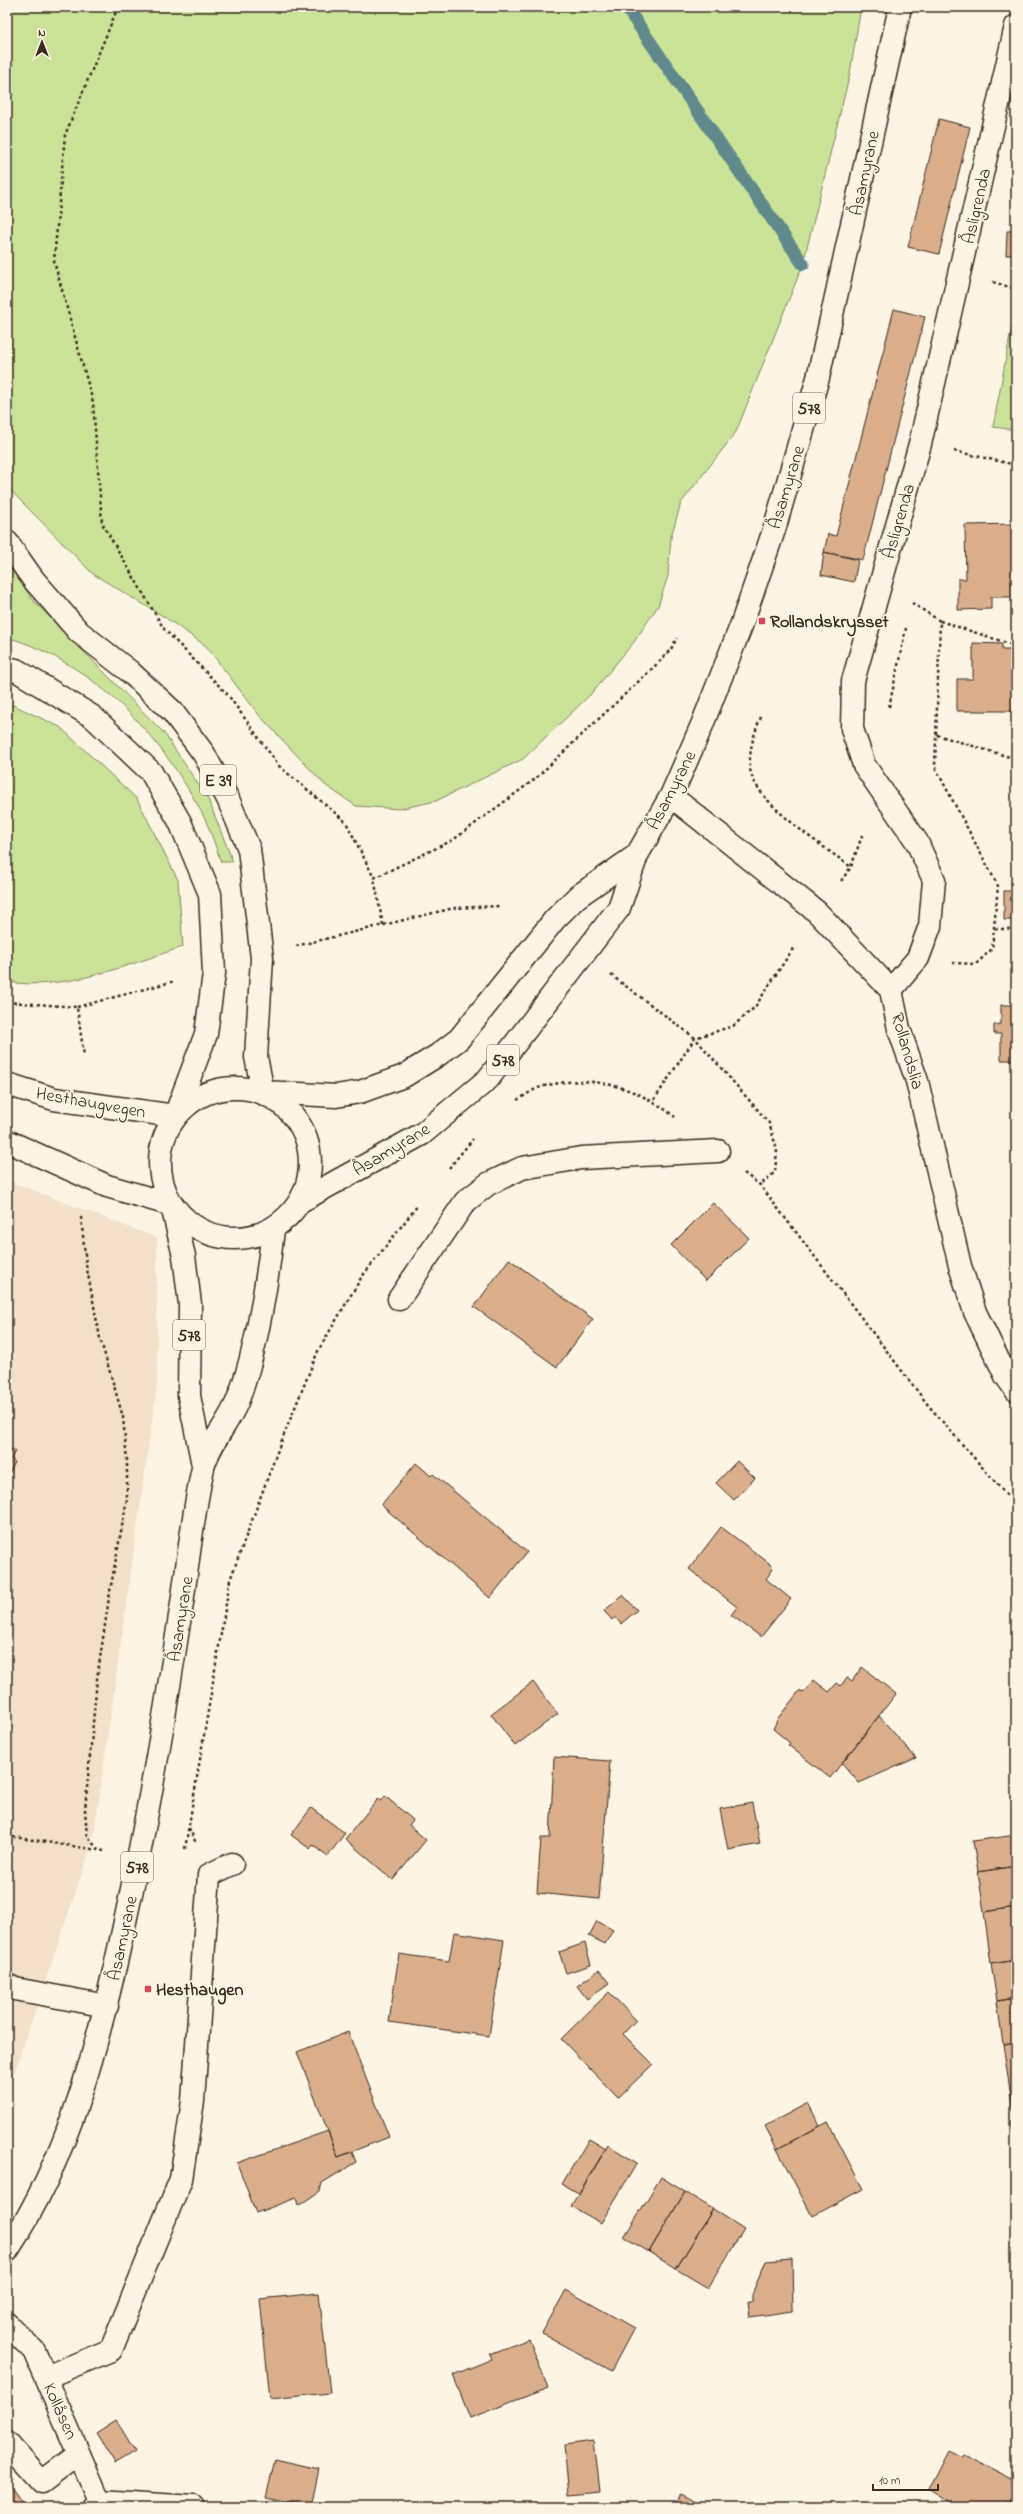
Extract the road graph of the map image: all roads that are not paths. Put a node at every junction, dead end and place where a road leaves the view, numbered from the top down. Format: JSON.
{"nodes":[{"id":1,"x":900,"y":7,"type":"edge"},
{"id":2,"x":1016,"y":26,"type":"edge"},
{"id":3,"x":7,"y":542,"type":"edge"},
{"id":4,"x":7,"y":668,"type":"edge"},
{"id":5,"x":671,"y":796,"type":"junction"},
{"id":6,"x":637,"y":855,"type":"junction"},
{"id":7,"x":891,"y":990,"type":"junction"},
{"id":8,"x":7,"y":1084,"type":"edge"},
{"id":9,"x":263,"y":1092,"type":"junction"},
{"id":10,"x":176,"y":1116,"type":"junction"},
{"id":11,"x":7,"y":1141,"type":"edge"},
{"id":12,"x":718,"y":1151,"type":"dead end"},
{"id":13,"x":301,"y":1201,"type":"junction"},
{"id":14,"x":172,"y":1205,"type":"junction"},
{"id":15,"x":273,"y":1230,"type":"junction"},
{"id":16,"x":399,"y":1299,"type":"dead end"},
{"id":17,"x":1013,"y":1380,"type":"edge"},
{"id":18,"x":203,"y":1465,"type":"junction"},
{"id":19,"x":232,"y":1864,"type":"dead end"},
{"id":20,"x":7,"y":1985,"type":"edge"},
{"id":21,"x":107,"y":2006,"type":"junction"},
{"id":22,"x":7,"y":2250,"type":"edge"},
{"id":23,"x":7,"y":2324,"type":"edge"},
{"id":24,"x":46,"y":2378,"type":"junction"},
{"id":25,"x":7,"y":2443,"type":"edge"},
{"id":26,"x":79,"y":2454,"type":"junction"},
{"id":27,"x":98,"y":2505,"type":"edge"},
{"id":28,"x":194,"y":2507,"type":"edge"}],
"edges":[{"from":1,"to":5,"type":"main road","name":"Åsamyrane","number":"578"},
{"from":2,"to":7,"type":"main road","name":"Åsligrenda"},
{"from":3,"to":9,"type":"main road","number":"E 39"},
{"from":4,"to":10,"type":"main road"},
{"from":5,"to":6,"type":"main road","name":"Åsamyrane","number":"578"},
{"from":5,"to":7,"type":"main road","name":"Rollandslia"},
{"from":6,"to":9,"type":"main road","name":"Åsamyrane","number":"578"},
{"from":6,"to":13,"type":"main road","name":"Åsamyrane","number":"578"},
{"from":7,"to":17,"type":"main road","name":"Rollandslia"},
{"from":8,"to":10,"type":"main road","name":"Hesthaugvegen"},
{"from":9,"to":10,"type":"main road","number":"578"},
{"from":9,"to":13,"type":"main road","number":"578"},
{"from":10,"to":14,"type":"main road","number":"578"},
{"from":11,"to":14,"type":"main road"},
{"from":12,"to":16,"type":"main road"},
{"from":13,"to":15,"type":"main road","number":"578"},
{"from":14,"to":15,"type":"main road","number":"578"},
{"from":14,"to":18,"type":"main road","name":"Åsamyrane","number":"578"},
{"from":15,"to":18,"type":"main road","name":"Åsamyrane","number":"578"},
{"from":18,"to":21,"type":"main road","name":"Åsamyrane","number":"578"},
{"from":19,"to":24,"type":"main road"},
{"from":20,"to":21,"type":"main road"},
{"from":21,"to":22,"type":"main road","name":"Åsamyrane","number":"578"},
{"from":23,"to":24,"type":"main road","name":"Kollåsen"},
{"from":24,"to":26,"type":"main road","name":"Kollåsen"},
{"from":25,"to":26,"type":"main road"},
{"from":26,"to":27,"type":"main road","name":"Kollåsen"},
{"from":27,"to":28,"type":"main road"}]}
